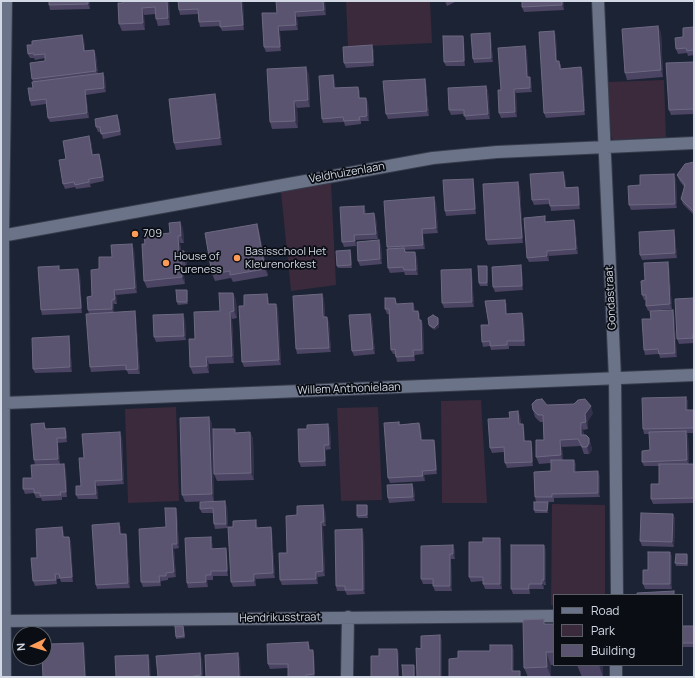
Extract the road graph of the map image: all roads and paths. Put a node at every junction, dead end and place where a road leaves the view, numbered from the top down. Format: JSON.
{"nodes":[{"id":1,"x":6,"y":1,"type":"edge"},
{"id":2,"x":598,"y":1,"type":"edge"},
{"id":3,"x":694,"y":143,"type":"edge"},
{"id":4,"x":605,"y":147,"type":"junction"},
{"id":5,"x":2,"y":236,"type":"edge"},
{"id":6,"x":694,"y":375,"type":"edge"},
{"id":7,"x":615,"y":378,"type":"junction"},
{"id":8,"x":5,"y":403,"type":"junction"},
{"id":9,"x":617,"y":594,"type":"edge"},
{"id":10,"x":553,"y":616,"type":"edge"},
{"id":11,"x":348,"y":617,"type":"junction"},
{"id":12,"x":6,"y":621,"type":"junction"},
{"id":13,"x":616,"y":666,"type":"edge"},
{"id":14,"x":5,"y":677,"type":"edge"},
{"id":15,"x":347,"y":677,"type":"edge"},
{"id":16,"x":616,"y":677,"type":"edge"}],
"edges":[{"from":1,"to":5,"type":"street"},
{"from":2,"to":4,"type":"street","name":"Gondastraat"},
{"from":3,"to":4,"type":"street","name":"Veldhuizenlaan"},
{"from":4,"to":5,"type":"street","name":"Veldhuizenlaan"},
{"from":4,"to":7,"type":"street","name":"Gondastraat"},
{"from":5,"to":8,"type":"street"},
{"from":6,"to":7,"type":"street","name":"Willem Anthonielaan"},
{"from":7,"to":8,"type":"street","name":"Willem Anthonielaan"},
{"from":7,"to":9,"type":"street","name":"Gondastraat"},
{"from":8,"to":12,"type":"street"},
{"from":10,"to":11,"type":"street","name":"Hendrikusstraat"},
{"from":11,"to":12,"type":"street","name":"Hendrikusstraat"},
{"from":11,"to":15,"type":"street"},
{"from":12,"to":14,"type":"street"},
{"from":13,"to":16,"type":"street"}]}
